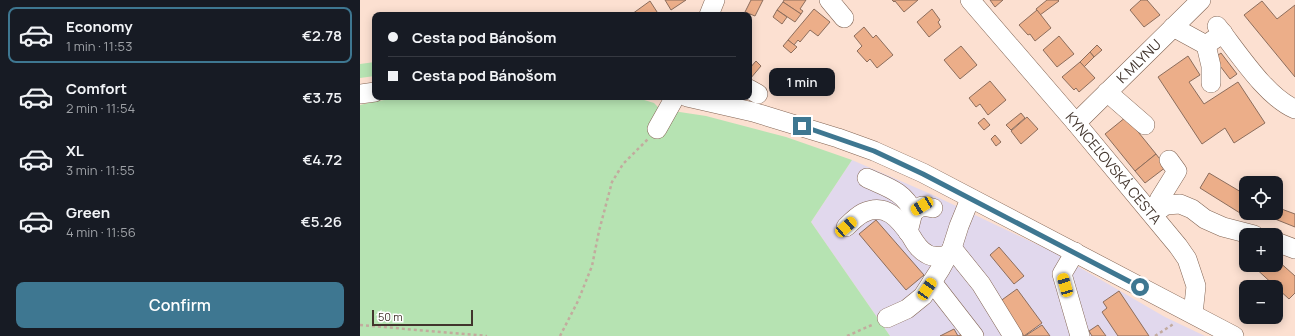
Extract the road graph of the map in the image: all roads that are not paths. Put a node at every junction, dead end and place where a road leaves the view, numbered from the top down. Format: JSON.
{"nodes":[{"id":1,"x":715,"y":0,"type":"edge"},
{"id":2,"x":829,"y":0,"type":"edge"},
{"id":3,"x":970,"y":0,"type":"edge"},
{"id":4,"x":1201,"y":0,"type":"edge"},
{"id":5,"x":710,"y":12,"type":"edge"},
{"id":6,"x":844,"y":18,"type":"dead end"},
{"id":7,"x":1174,"y":26,"type":"junction"},
{"id":8,"x":1206,"y":45,"type":"junction"},
{"id":9,"x":1211,"y":83,"type":"dead end"},
{"id":10,"x":372,"y":92,"type":"edge"},
{"id":11,"x":1107,"y":92,"type":"junction"},
{"id":12,"x":360,"y":94,"type":"edge"},
{"id":13,"x":673,"y":100,"type":"edge"},
{"id":14,"x":700,"y":100,"type":"edge"},
{"id":15,"x":1295,"y":109,"type":"edge"},
{"id":16,"x":1076,"y":123,"type":"junction"},
{"id":17,"x":1145,"y":125,"type":"dead end"},
{"id":18,"x":657,"y":129,"type":"road end"},
{"id":19,"x":1169,"y":160,"type":"dead end"},
{"id":20,"x":867,"y":178,"type":"dead end"},
{"id":21,"x":970,"y":199,"type":"junction"},
{"id":22,"x":934,"y":208,"type":"dead end"},
{"id":23,"x":1157,"y":210,"type":"junction"},
{"id":24,"x":913,"y":212,"type":"junction"},
{"id":25,"x":846,"y":227,"type":"dead end"},
{"id":26,"x":1239,"y":231,"type":"edge"},
{"id":27,"x":908,"y":232,"type":"junction"},
{"id":28,"x":1283,"y":245,"type":"edge"},
{"id":29,"x":1295,"y":249,"type":"edge"},
{"id":30,"x":950,"y":251,"type":"junction"},
{"id":31,"x":1074,"y":252,"type":"junction"},
{"id":32,"x":932,"y":282,"type":"junction"},
{"id":33,"x":1193,"y":314,"type":"junction"},
{"id":34,"x":888,"y":318,"type":"road end"},
{"id":35,"x":974,"y":336,"type":"edge"},
{"id":36,"x":1013,"y":336,"type":"edge"},
{"id":37,"x":1080,"y":336,"type":"edge"},
{"id":38,"x":1234,"y":336,"type":"edge"}],
"edges":[{"from":1,"to":5,"type":"street"},
{"from":2,"to":6,"type":"street"},
{"from":3,"to":16,"type":"street","name":"KYNCEĽOVSKÁ CESTA"},
{"from":4,"to":7,"type":"street","name":"K MLYNU"},
{"from":7,"to":8,"type":"street"},
{"from":7,"to":11,"type":"street","name":"K MLYNU"},
{"from":8,"to":9,"type":"street"},
{"from":8,"to":15,"type":"street"},
{"from":10,"to":12,"type":"street"},
{"from":11,"to":16,"type":"street","name":"K MLYNU"},
{"from":11,"to":17,"type":"street"},
{"from":13,"to":18,"type":"street"},
{"from":14,"to":21,"type":"street"},
{"from":16,"to":23,"type":"street","name":"KYNCEĽOVSKÁ CESTA"},
{"from":19,"to":23,"type":"street"},
{"from":20,"to":24,"type":"street"},
{"from":21,"to":30,"type":"street"},
{"from":21,"to":31,"type":"street"},
{"from":22,"to":24,"type":"street"},
{"from":23,"to":26,"type":"street"},
{"from":23,"to":33,"type":"street","name":"KYNCEĽOVSKÁ CESTA"},
{"from":24,"to":27,"type":"street"},
{"from":25,"to":27,"type":"street"},
{"from":27,"to":30,"type":"street"},
{"from":28,"to":29,"type":"street"},
{"from":30,"to":32,"type":"street"},
{"from":30,"to":36,"type":"street"},
{"from":31,"to":33,"type":"street"},
{"from":31,"to":37,"type":"street"},
{"from":32,"to":34,"type":"street"},
{"from":32,"to":35,"type":"street"},
{"from":33,"to":38,"type":"street"}]}
